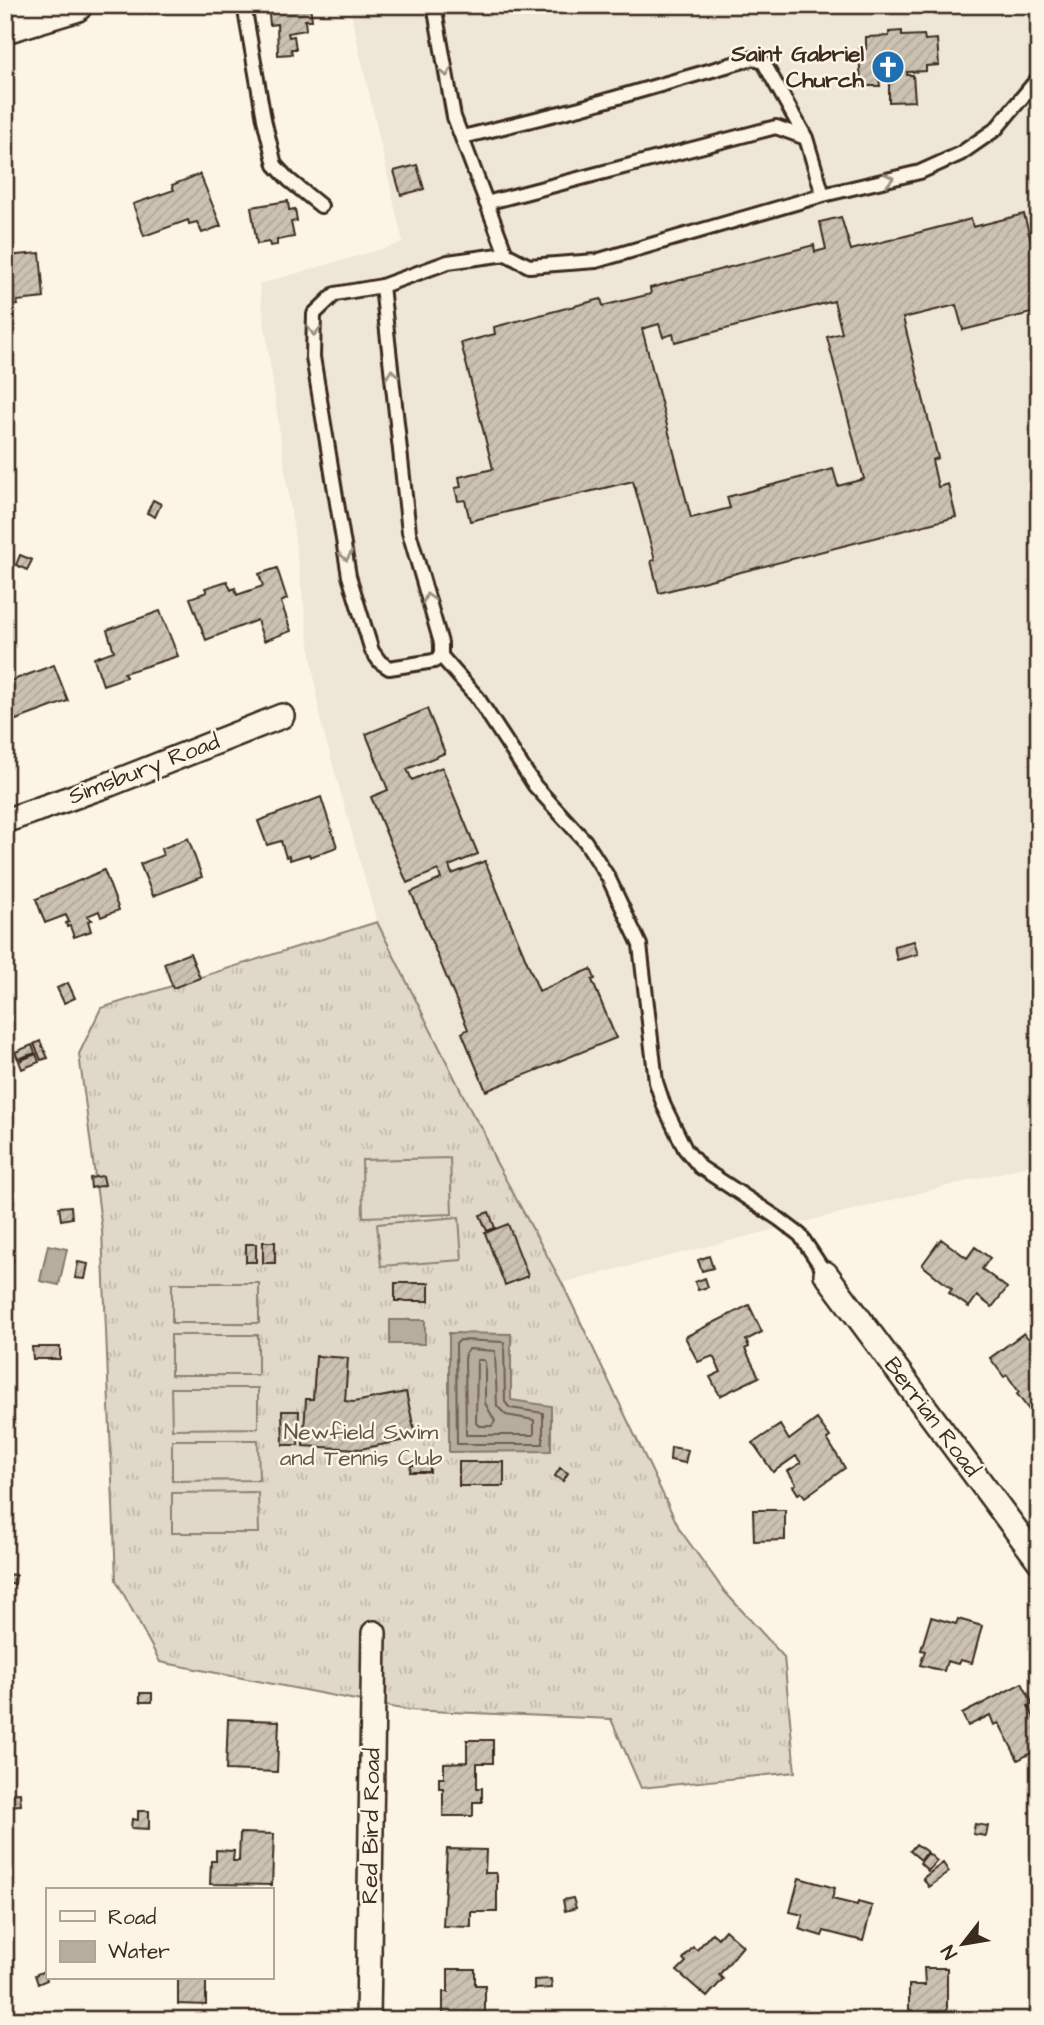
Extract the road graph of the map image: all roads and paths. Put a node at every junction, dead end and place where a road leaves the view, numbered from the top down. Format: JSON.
{"nodes":[{"id":1,"x":75,"y":5,"type":"edge"},
{"id":2,"x":244,"y":5,"type":"edge"},
{"id":3,"x":434,"y":5,"type":"edge"},
{"id":4,"x":5,"y":26,"type":"edge"},
{"id":5,"x":1039,"y":78,"type":"edge"},
{"id":6,"x":463,"y":137,"type":"junction"},
{"id":7,"x":806,"y":138,"type":"junction"},
{"id":8,"x":823,"y":195,"type":"junction"},
{"id":9,"x":486,"y":202,"type":"junction"},
{"id":10,"x":321,"y":206,"type":"dead end"},
{"id":11,"x":506,"y":254,"type":"junction"},
{"id":12,"x":382,"y":286,"type":"junction"},
{"id":13,"x":440,"y":656,"type":"junction"},
{"id":14,"x":282,"y":716,"type":"dead end"},
{"id":15,"x":5,"y":821,"type":"edge"},
{"id":16,"x":826,"y":1274,"type":"joint"},
{"id":17,"x":1039,"y":1561,"type":"edge"},
{"id":18,"x":374,"y":1633,"type":"dead end"},
{"id":19,"x":368,"y":2020,"type":"edge"}],
"edges":[{"from":1,"to":4,"type":"main road"},
{"from":2,"to":10,"type":"lane"},
{"from":3,"to":6,"type":"lane","one_way":true},
{"from":8,"to":5,"type":"lane","one_way":true},
{"from":6,"to":7,"type":"lane"},
{"from":6,"to":9,"type":"lane"},
{"from":7,"to":8,"type":"lane"},
{"from":7,"to":9,"type":"lane"},
{"from":8,"to":11,"type":"lane"},
{"from":9,"to":11,"type":"lane"},
{"from":11,"to":12,"type":"lane"},
{"from":13,"to":12,"type":"lane","one_way":true},
{"from":12,"to":13,"type":"lane","one_way":true},
{"from":13,"to":16,"type":"lane"},
{"from":14,"to":15,"type":"street","name":"Simsbury Road"},
{"from":16,"to":17,"type":"street","name":"Berrian Road"},
{"from":18,"to":19,"type":"street","name":"Red Bird Road"}]}
